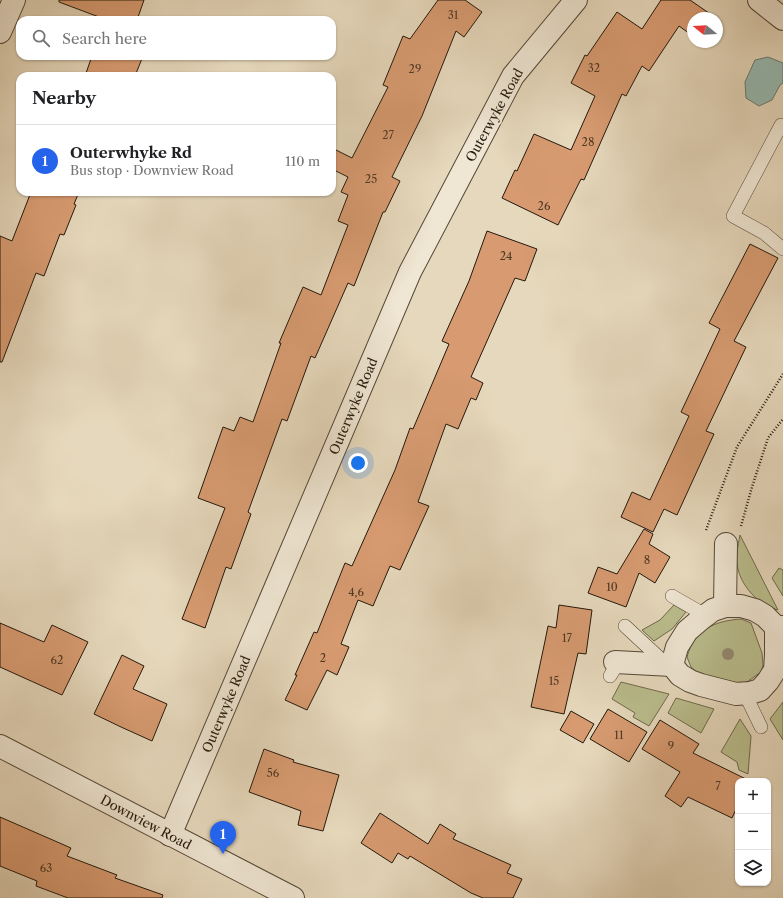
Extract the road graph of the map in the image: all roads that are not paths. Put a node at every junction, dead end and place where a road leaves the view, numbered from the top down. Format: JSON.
{"nodes":[{"id":1,"x":14,"y":0,"type":"edge"},
{"id":2,"x":576,"y":0,"type":"edge"},
{"id":3,"x":758,"y":0,"type":"edge"},
{"id":4,"x":783,"y":19,"type":"edge"},
{"id":5,"x":0,"y":32,"type":"edge"},
{"id":6,"x":781,"y":124,"type":"dead end"},
{"id":7,"x":783,"y":249,"type":"edge"},
{"id":8,"x":733,"y":537,"type":"road end"},
{"id":9,"x":672,"y":596,"type":"dead end"},
{"id":10,"x":725,"y":606,"type":"junction"},
{"id":11,"x":705,"y":615,"type":"junction"},
{"id":12,"x":624,"y":626,"type":"dead end"},
{"id":13,"x":780,"y":627,"type":"edge"},
{"id":14,"x":669,"y":665,"type":"junction"},
{"id":15,"x":614,"y":667,"type":"dead end"},
{"id":16,"x":745,"y":694,"type":"junction"},
{"id":17,"x":761,"y":727,"type":"dead end"},
{"id":18,"x":0,"y":746,"type":"edge"},
{"id":19,"x":170,"y":835,"type":"junction"},
{"id":20,"x":293,"y":898,"type":"edge"}],
"edges":[{"from":1,"to":5,"type":"street"},
{"from":2,"to":19,"type":"street","name":"Outerwyke Road"},
{"from":3,"to":4,"type":"street"},
{"from":6,"to":7,"type":"lane"},
{"from":8,"to":10,"type":"street"},
{"from":9,"to":11,"type":"lane"},
{"from":10,"to":11,"type":"street"},
{"from":10,"to":13,"type":"street"},
{"from":11,"to":14,"type":"street"},
{"from":12,"to":14,"type":"lane"},
{"from":13,"to":16,"type":"street"},
{"from":14,"to":15,"type":"street"},
{"from":14,"to":16,"type":"street"},
{"from":16,"to":17,"type":"lane"},
{"from":18,"to":19,"type":"street","name":"Downview Road"},
{"from":19,"to":20,"type":"street","name":"Downview Road"}]}
